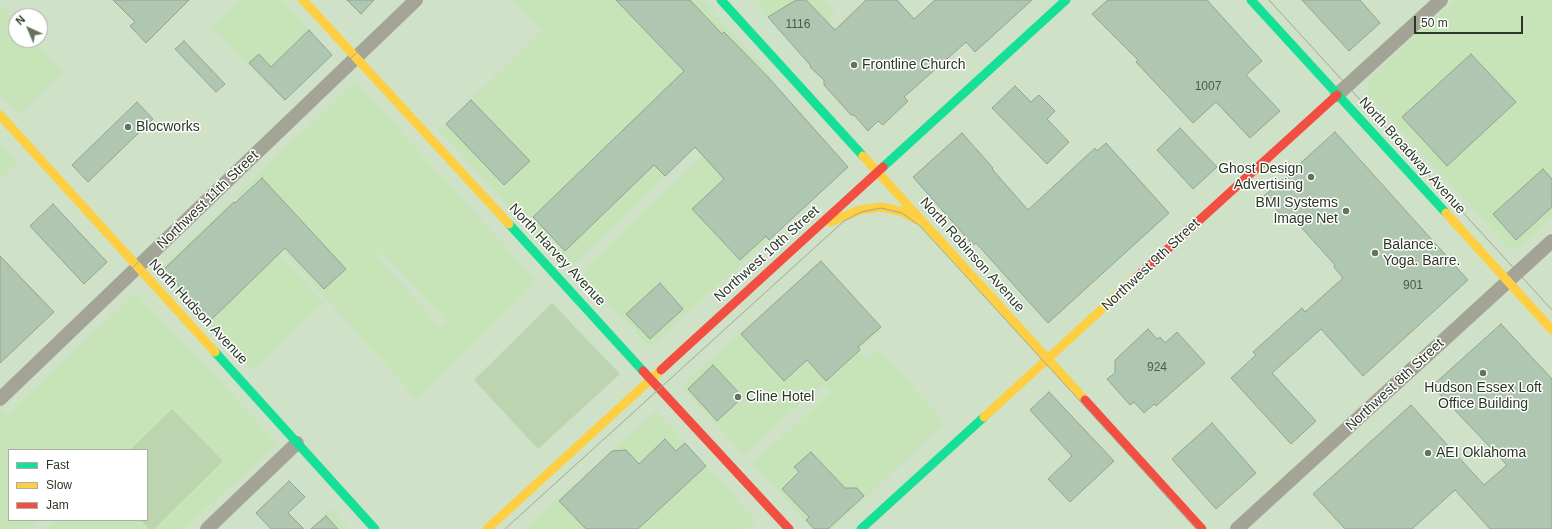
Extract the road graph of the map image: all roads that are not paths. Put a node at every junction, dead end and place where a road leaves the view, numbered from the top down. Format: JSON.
{"nodes":[{"id":1,"x":303,"y":0,"type":"edge"},
{"id":2,"x":416,"y":0,"type":"edge"},
{"id":3,"x":721,"y":0,"type":"edge"},
{"id":4,"x":1066,"y":0,"type":"edge"},
{"id":5,"x":1251,"y":0,"type":"edge"},
{"id":6,"x":1441,"y":0,"type":"edge"},
{"id":7,"x":356,"y":58,"type":"junction"},
{"id":8,"x":1337,"y":95,"type":"junction"},
{"id":9,"x":0,"y":115,"type":"edge"},
{"id":10,"x":878,"y":173,"type":"junction"},
{"id":11,"x":924,"y":224,"type":"junction"},
{"id":12,"x":819,"y":226,"type":"junction"},
{"id":13,"x":1552,"y":241,"type":"edge"},
{"id":14,"x":138,"y":267,"type":"junction"},
{"id":15,"x":1507,"y":281,"type":"junction"},
{"id":16,"x":1552,"y":330,"type":"edge"},
{"id":17,"x":1048,"y":359,"type":"junction"},
{"id":18,"x":652,"y":379,"type":"junction"},
{"id":19,"x":0,"y":399,"type":"edge"},
{"id":20,"x":298,"y":443,"type":"junction"},
{"id":21,"x":207,"y":529,"type":"edge"},
{"id":22,"x":375,"y":529,"type":"edge"},
{"id":23,"x":487,"y":529,"type":"edge"},
{"id":24,"x":789,"y":529,"type":"edge"},
{"id":25,"x":861,"y":529,"type":"edge"},
{"id":26,"x":1202,"y":529,"type":"edge"},
{"id":27,"x":1237,"y":529,"type":"edge"}],
"edges":[{"from":1,"to":7,"type":"street","name":"North Harvey Avenue"},
{"from":2,"to":7,"type":"street","name":"Northwest 11th Street"},
{"from":3,"to":10,"type":"street","name":"North Robinson Avenue"},
{"from":4,"to":10,"type":"street","name":"Northwest 10th Street"},
{"from":5,"to":8,"type":"street","name":"North Broadway Avenue"},
{"from":6,"to":8,"type":"street","name":"Northwest 9th Street"},
{"from":7,"to":14,"type":"street","name":"Northwest 11th Street"},
{"from":7,"to":18,"type":"street","name":"North Harvey Avenue"},
{"from":8,"to":15,"type":"street","name":"North Broadway Avenue"},
{"from":8,"to":17,"type":"street","name":"Northwest 9th Street"},
{"from":9,"to":14,"type":"street","name":"North Hudson Avenue"},
{"from":10,"to":11,"type":"street","name":"North Robinson Avenue"},
{"from":10,"to":12,"type":"street","name":"Northwest 10th Street"},
{"from":11,"to":12,"type":"street"},
{"from":11,"to":17,"type":"street","name":"North Robinson Avenue"},
{"from":12,"to":18,"type":"street","name":"Northwest 10th Street"},
{"from":13,"to":15,"type":"street","name":"Northwest 8th Street"},
{"from":14,"to":19,"type":"street","name":"Northwest 11th Street"},
{"from":14,"to":20,"type":"street","name":"North Hudson Avenue"},
{"from":15,"to":16,"type":"street","name":"North Broadway Avenue"},
{"from":15,"to":27,"type":"street","name":"Northwest 8th Street"},
{"from":17,"to":25,"type":"street","name":"Northwest 9th Street"},
{"from":17,"to":26,"type":"street","name":"North Robinson Avenue"},
{"from":18,"to":23,"type":"street","name":"Northwest 10th Street"},
{"from":18,"to":24,"type":"street","name":"North Harvey Avenue"},
{"from":20,"to":21,"type":"street"},
{"from":20,"to":22,"type":"street","name":"North Hudson Avenue"}]}
